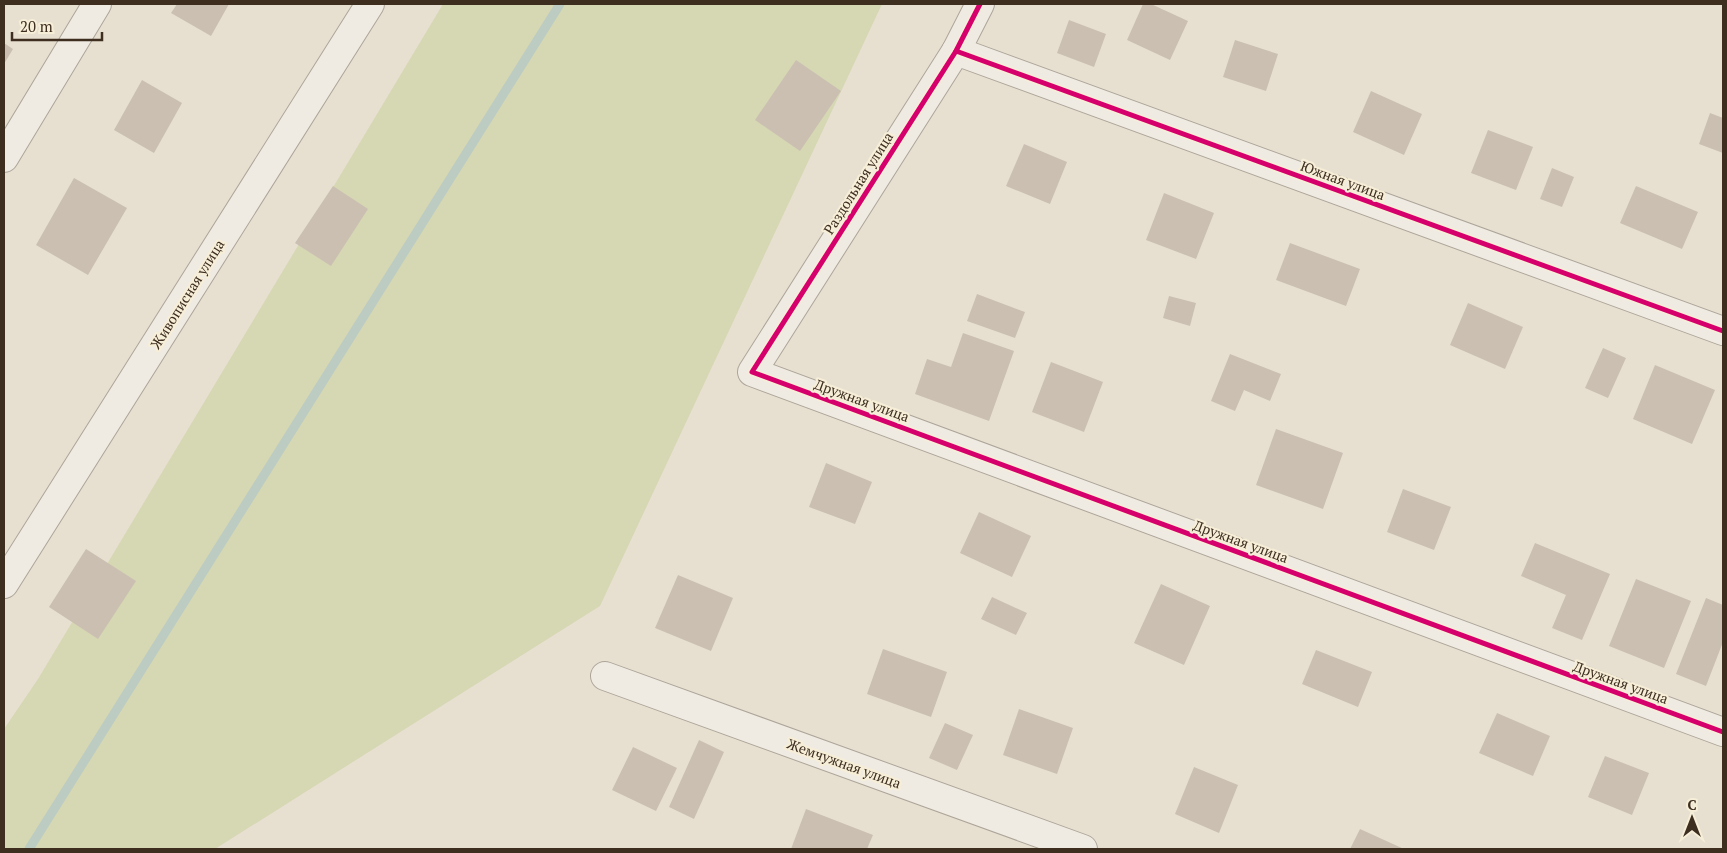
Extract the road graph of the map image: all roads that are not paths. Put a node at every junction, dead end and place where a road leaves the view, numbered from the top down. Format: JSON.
{"nodes":[{"id":1,"x":97,"y":4,"type":"edge"},
{"id":2,"x":370,"y":4,"type":"edge"},
{"id":3,"x":980,"y":4,"type":"edge"},
{"id":4,"x":956,"y":51,"type":"junction"},
{"id":5,"x":4,"y":158,"type":"edge"},
{"id":6,"x":1723,"y":331,"type":"edge"},
{"id":7,"x":752,"y":372,"type":"joint"},
{"id":8,"x":4,"y":584,"type":"edge"},
{"id":9,"x":606,"y":676,"type":"dead end"},
{"id":10,"x":1723,"y":732,"type":"edge"},
{"id":11,"x":1083,"y":849,"type":"edge"}],
"edges":[{"from":1,"to":5,"type":"street"},
{"from":2,"to":8,"type":"street","name":"Живописная улица"},
{"from":3,"to":4,"type":"street","name":"Раздольная улица"},
{"from":4,"to":6,"type":"street","name":"Южная улица"},
{"from":4,"to":7,"type":"street","name":"Раздольная улица"},
{"from":7,"to":10,"type":"street","name":"Дружная улица"},
{"from":9,"to":11,"type":"street","name":"Жемчужная улица"}]}
